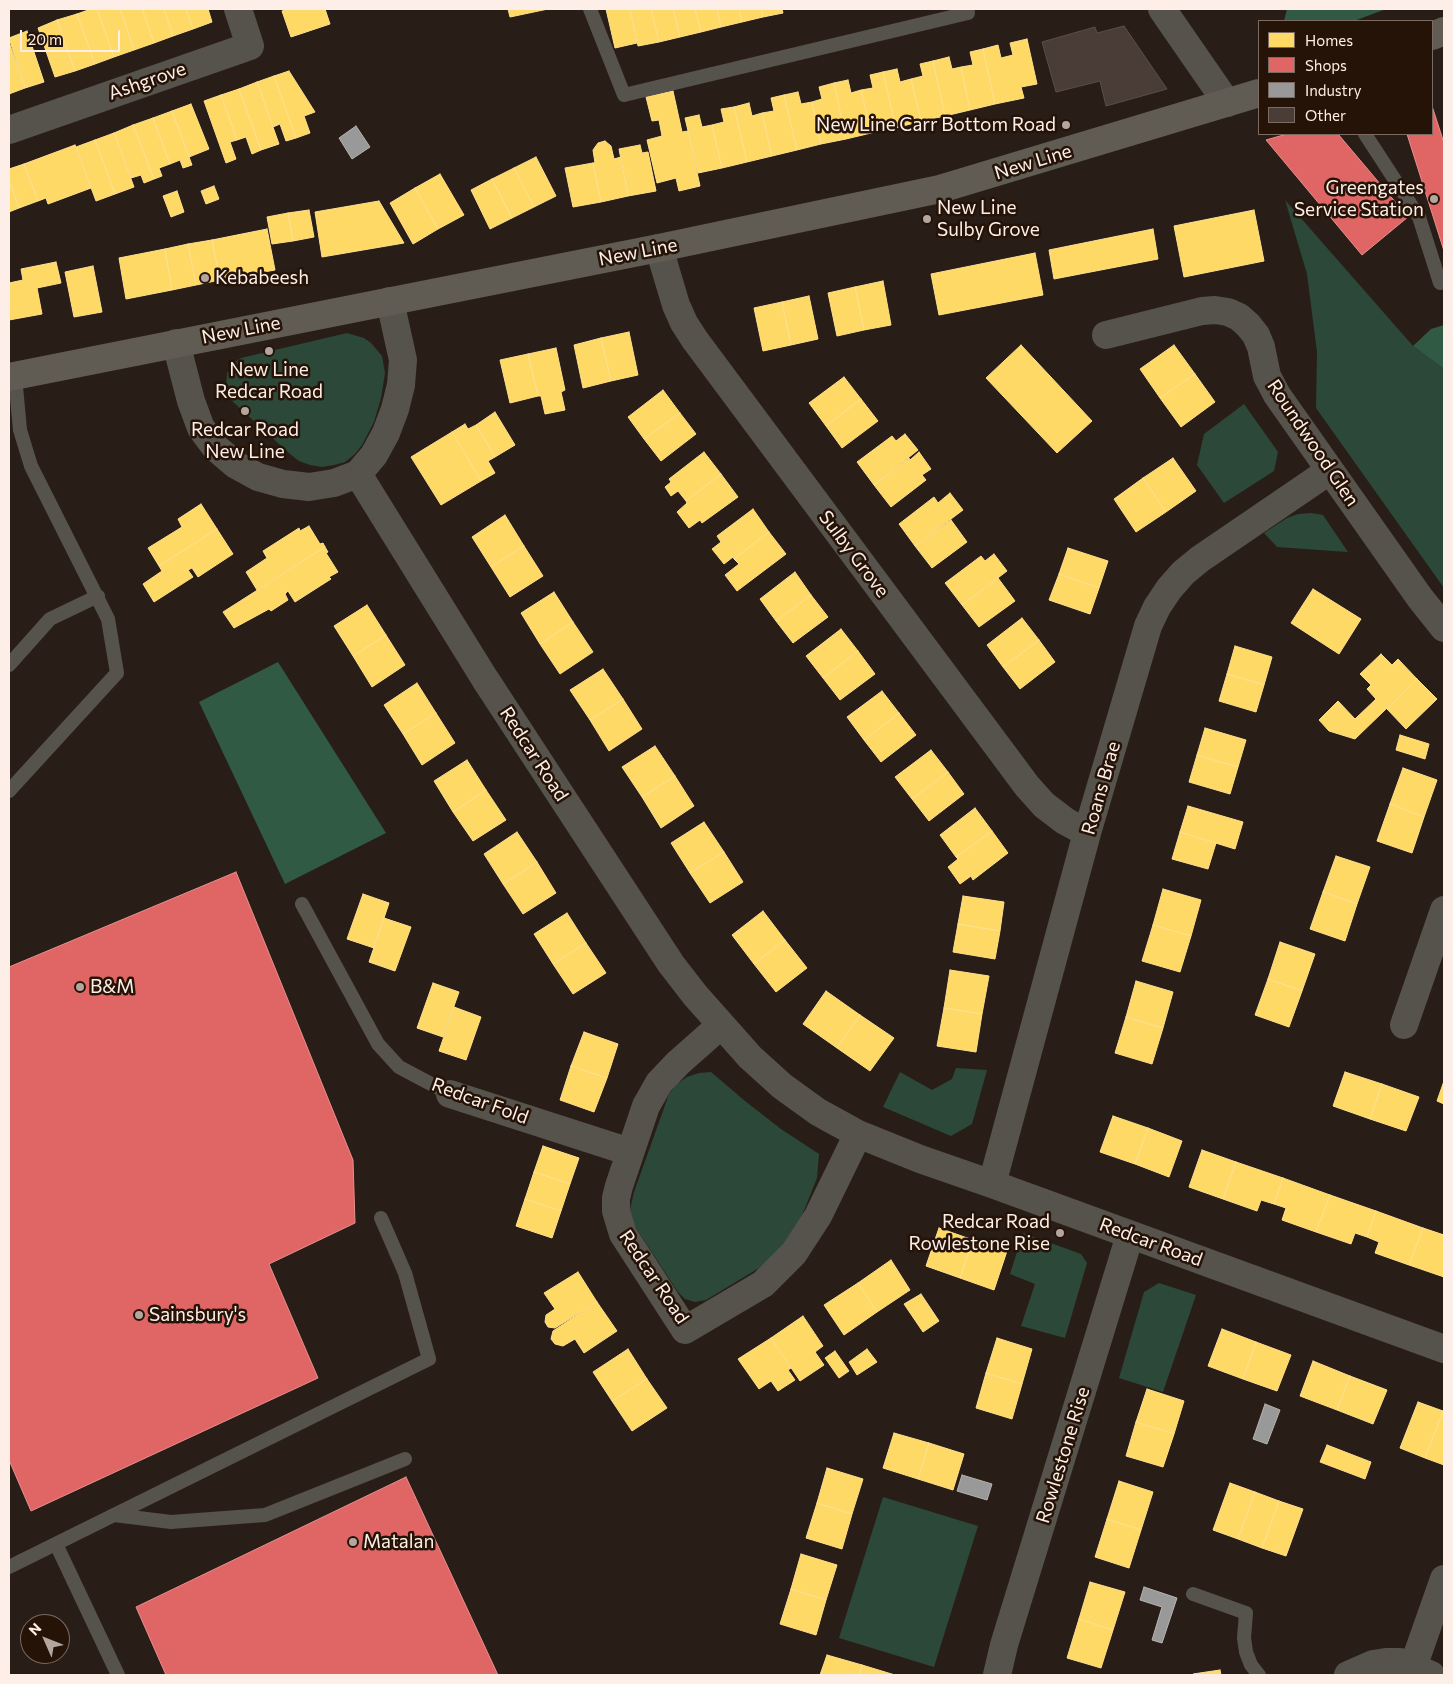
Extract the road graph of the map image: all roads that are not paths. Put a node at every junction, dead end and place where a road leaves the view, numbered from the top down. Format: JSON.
{"nodes":[{"id":1,"x":238,"y":9,"type":"edge"},
{"id":2,"x":590,"y":9,"type":"edge"},
{"id":3,"x":967,"y":9,"type":"edge"},
{"id":4,"x":1162,"y":9,"type":"edge"},
{"id":5,"x":1258,"y":94,"type":"edge"},
{"id":6,"x":1227,"y":103,"type":"junction"},
{"id":7,"x":9,"y":130,"type":"edge"},
{"id":8,"x":1366,"y":135,"type":"edge"},
{"id":9,"x":659,"y":248,"type":"junction"},
{"id":10,"x":1444,"y":282,"type":"edge"},
{"id":11,"x":390,"y":301,"type":"junction"},
{"id":12,"x":1106,"y":335,"type":"dead end"},
{"id":13,"x":176,"y":343,"type":"junction"},
{"id":14,"x":12,"y":376,"type":"edge"},
{"id":15,"x":1329,"y":471,"type":"junction"},
{"id":16,"x":358,"y":474,"type":"junction"},
{"id":17,"x":98,"y":596,"type":"junction"},
{"id":18,"x":1444,"y":628,"type":"edge"},
{"id":19,"x":9,"y":665,"type":"edge"},
{"id":20,"x":9,"y":792,"type":"edge"},
{"id":21,"x":1088,"y":833,"type":"junction"},
{"id":22,"x":302,"y":904,"type":"dead end"},
{"id":23,"x":1444,"y":910,"type":"edge"},
{"id":24,"x":1404,"y":1024,"type":"dead end"},
{"id":25,"x":721,"y":1025,"type":"junction"},
{"id":26,"x":450,"y":1094,"type":"joint"},
{"id":27,"x":858,"y":1134,"type":"junction"},
{"id":28,"x":630,"y":1152,"type":"junction"},
{"id":29,"x":992,"y":1184,"type":"junction"},
{"id":30,"x":381,"y":1218,"type":"dead end"},
{"id":31,"x":1130,"y":1235,"type":"junction"},
{"id":32,"x":1444,"y":1349,"type":"edge"},
{"id":33,"x":405,"y":1459,"type":"dead end"},
{"id":34,"x":114,"y":1515,"type":"junction"},
{"id":35,"x":56,"y":1544,"type":"junction"},
{"id":36,"x":9,"y":1567,"type":"edge"},
{"id":37,"x":1444,"y":1579,"type":"edge"},
{"id":38,"x":1193,"y":1594,"type":"dead end"},
{"id":39,"x":1422,"y":1671,"type":"edge"},
{"id":40,"x":118,"y":1675,"type":"edge"},
{"id":41,"x":997,"y":1675,"type":"edge"},
{"id":42,"x":1259,"y":1675,"type":"edge"},
{"id":43,"x":1348,"y":1675,"type":"edge"}],
"edges":[{"from":1,"to":7,"type":"street","name":"Ashgrove"},
{"from":2,"to":3,"type":"lane"},
{"from":4,"to":6,"type":"street"},
{"from":5,"to":6,"type":"main road","name":"New Line"},
{"from":6,"to":9,"type":"main road","name":"New Line"},
{"from":8,"to":10,"type":"lane"},
{"from":9,"to":11,"type":"main road","name":"New Line"},
{"from":9,"to":21,"type":"street","name":"Sulby Grove"},
{"from":11,"to":13,"type":"main road","name":"New Line"},
{"from":11,"to":16,"type":"street"},
{"from":12,"to":15,"type":"street","name":"Roundwood Glen"},
{"from":13,"to":14,"type":"main road","name":"New Line"},
{"from":13,"to":16,"type":"street"},
{"from":14,"to":17,"type":"lane"},
{"from":15,"to":18,"type":"street","name":"Roundwood Glen"},
{"from":15,"to":21,"type":"street","name":"Roans Brae"},
{"from":16,"to":25,"type":"street","name":"Redcar Road"},
{"from":17,"to":19,"type":"lane"},
{"from":17,"to":20,"type":"lane"},
{"from":21,"to":29,"type":"street","name":"Roans Brae"},
{"from":22,"to":26,"type":"lane","name":"Redcar Fold"},
{"from":23,"to":24,"type":"street"},
{"from":25,"to":27,"type":"street","name":"Redcar Road"},
{"from":25,"to":28,"type":"street","name":"Redcar Road"},
{"from":26,"to":28,"type":"street","name":"Redcar Fold"},
{"from":27,"to":28,"type":"street","name":"Redcar Road"},
{"from":27,"to":29,"type":"street","name":"Redcar Road"},
{"from":29,"to":31,"type":"street","name":"Redcar Road"},
{"from":30,"to":34,"type":"lane"},
{"from":31,"to":32,"type":"street","name":"Redcar Road"},
{"from":31,"to":41,"type":"street","name":"Rowlestone Rise"},
{"from":33,"to":34,"type":"lane"},
{"from":34,"to":35,"type":"lane"},
{"from":35,"to":36,"type":"lane"},
{"from":35,"to":40,"type":"lane"},
{"from":37,"to":39,"type":"street"},
{"from":38,"to":42,"type":"lane"},
{"from":39,"to":43,"type":"street"}]}
